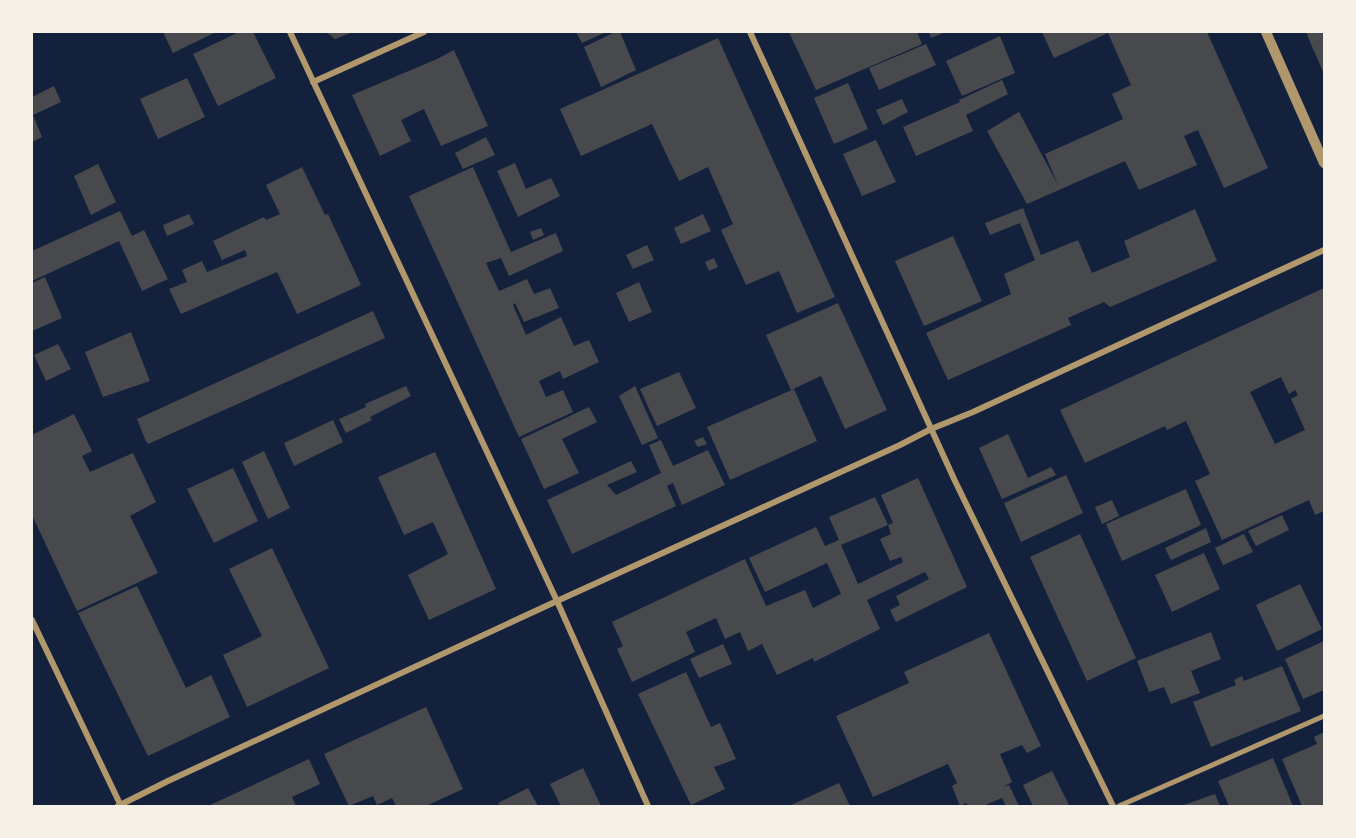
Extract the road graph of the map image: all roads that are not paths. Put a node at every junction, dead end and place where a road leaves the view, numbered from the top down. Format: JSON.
{"nodes":[{"id":1,"x":290,"y":32,"type":"edge"},
{"id":2,"x":424,"y":32,"type":"edge"},
{"id":3,"x":750,"y":32,"type":"edge"},
{"id":4,"x":1266,"y":32,"type":"edge"},
{"id":5,"x":313,"y":82,"type":"junction"},
{"id":6,"x":1324,"y":163,"type":"edge"},
{"id":7,"x":1324,"y":250,"type":"edge"},
{"id":8,"x":931,"y":429,"type":"junction"},
{"id":9,"x":556,"y":601,"type":"junction"},
{"id":10,"x":32,"y":620,"type":"edge"},
{"id":11,"x":1324,"y":716,"type":"edge"},
{"id":12,"x":120,"y":806,"type":"edge"},
{"id":13,"x":648,"y":807,"type":"edge"},
{"id":14,"x":1113,"y":807,"type":"edge"},
{"id":15,"x":1119,"y":807,"type":"edge"}],
"edges":[{"from":1,"to":5,"type":"street"},
{"from":2,"to":5,"type":"street"},
{"from":3,"to":8,"type":"street"},
{"from":4,"to":6,"type":"street"},
{"from":5,"to":9,"type":"street"},
{"from":7,"to":8,"type":"street"},
{"from":8,"to":9,"type":"street"},
{"from":8,"to":14,"type":"street"},
{"from":9,"to":12,"type":"street"},
{"from":9,"to":13,"type":"street"},
{"from":10,"to":12,"type":"street"},
{"from":11,"to":15,"type":"street"}]}
